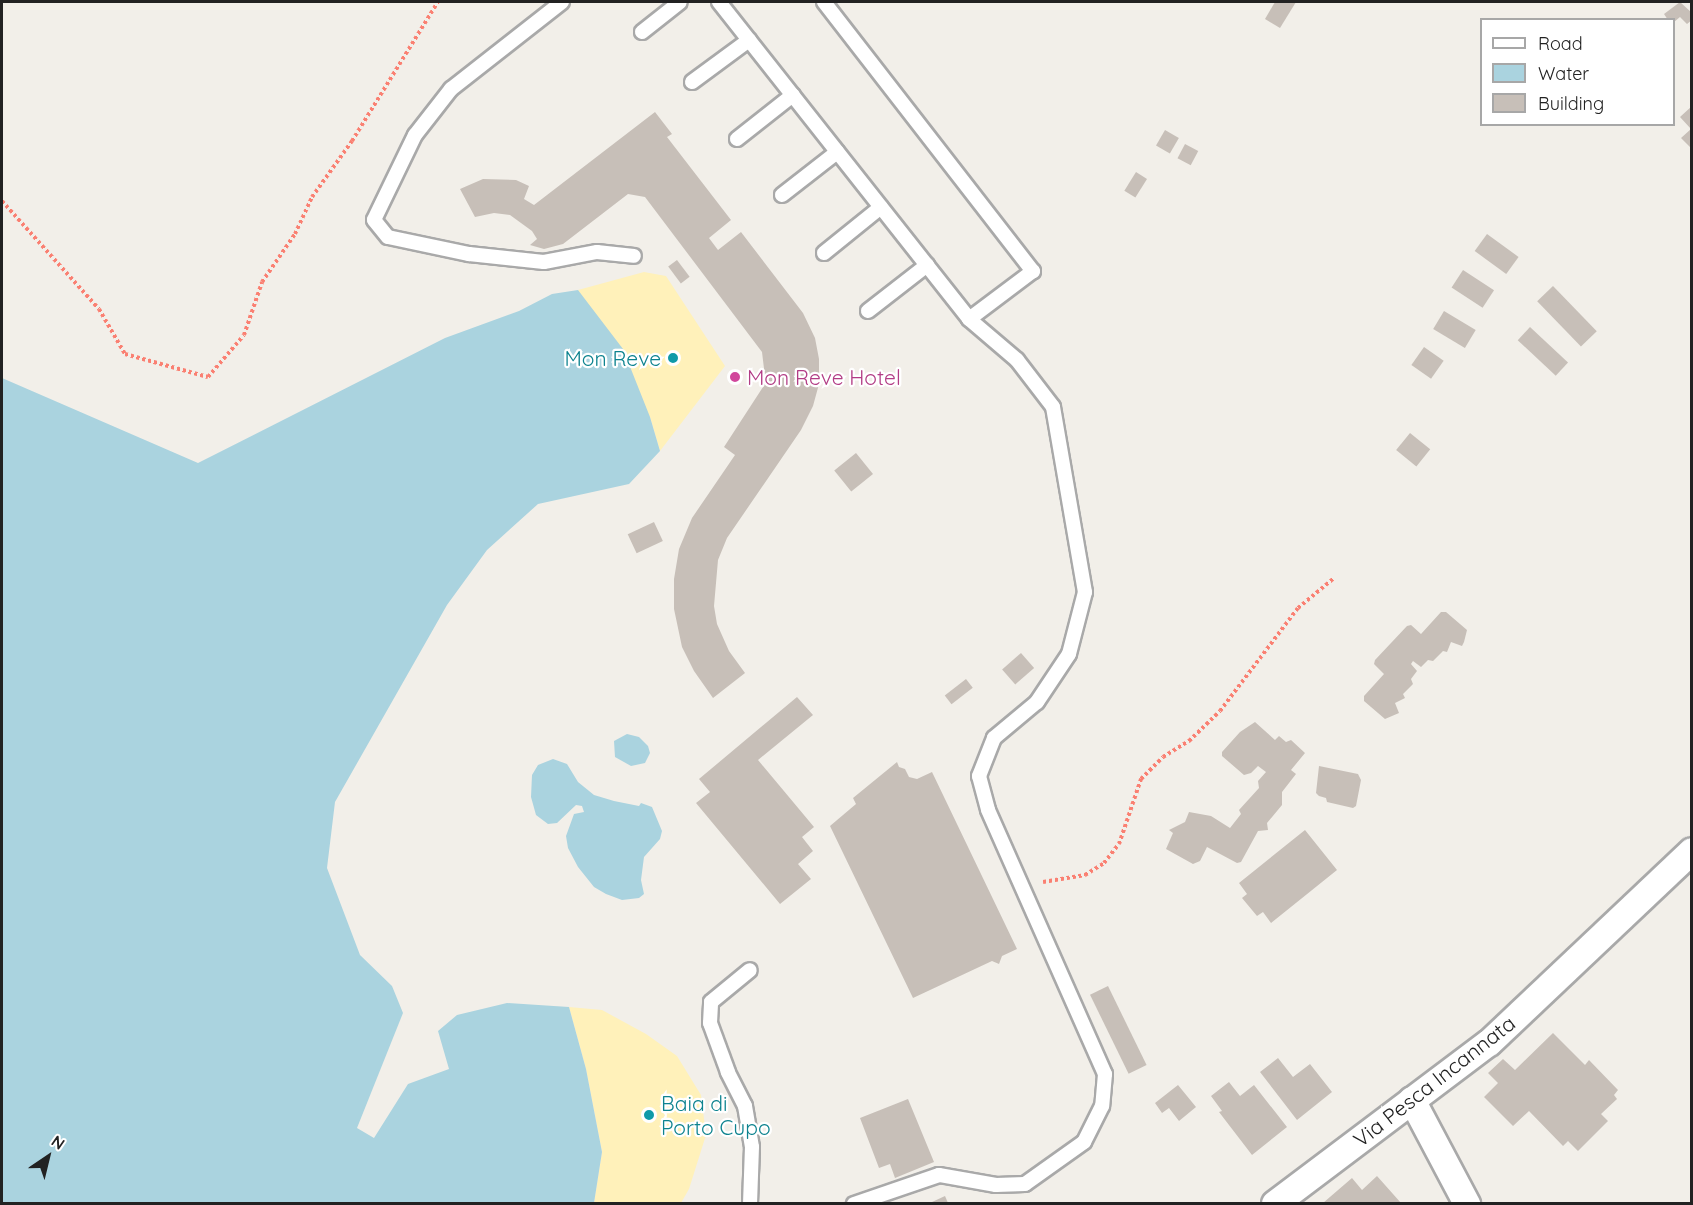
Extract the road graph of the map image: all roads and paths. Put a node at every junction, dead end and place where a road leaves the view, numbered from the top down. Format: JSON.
{"nodes":[{"id":1,"x":438,"y":2,"type":"edge"},
{"id":2,"x":562,"y":2,"type":"edge"},
{"id":3,"x":680,"y":2,"type":"edge"},
{"id":4,"x":719,"y":2,"type":"edge"},
{"id":5,"x":824,"y":2,"type":"edge"},
{"id":6,"x":642,"y":32,"type":"dead end"},
{"id":7,"x":749,"y":40,"type":"junction"},
{"id":8,"x":692,"y":82,"type":"dead end"},
{"id":9,"x":793,"y":95,"type":"junction"},
{"id":10,"x":737,"y":139,"type":"dead end"},
{"id":11,"x":837,"y":152,"type":"junction"},
{"id":12,"x":782,"y":195,"type":"dead end"},
{"id":13,"x":2,"y":201,"type":"edge"},
{"id":14,"x":881,"y":207,"type":"junction"},
{"id":15,"x":824,"y":254,"type":"dead end"},
{"id":16,"x":634,"y":256,"type":"dead end"},
{"id":17,"x":927,"y":265,"type":"junction"},
{"id":18,"x":868,"y":311,"type":"dead end"},
{"id":19,"x":969,"y":319,"type":"junction"},
{"id":20,"x":1334,"y":578,"type":"dead end"},
{"id":21,"x":1692,"y":851,"type":"edge"},
{"id":22,"x":1022,"y":886,"type":"junction"},
{"id":23,"x":750,"y":970,"type":"dead end"},
{"id":24,"x":1412,"y":1100,"type":"junction"},
{"id":25,"x":750,"y":1203,"type":"edge"},
{"id":26,"x":854,"y":1203,"type":"edge"},
{"id":27,"x":1275,"y":1203,"type":"edge"},
{"id":28,"x":1467,"y":1203,"type":"edge"}],
"edges":[{"from":1,"to":13,"type":"path"},
{"from":2,"to":16,"type":"lane"},
{"from":3,"to":6,"type":"lane"},
{"from":4,"to":7,"type":"lane"},
{"from":5,"to":19,"type":"lane"},
{"from":7,"to":8,"type":"lane"},
{"from":7,"to":9,"type":"lane"},
{"from":9,"to":10,"type":"lane"},
{"from":9,"to":11,"type":"lane"},
{"from":11,"to":12,"type":"lane"},
{"from":11,"to":14,"type":"lane"},
{"from":14,"to":15,"type":"lane"},
{"from":14,"to":17,"type":"lane"},
{"from":17,"to":18,"type":"lane"},
{"from":17,"to":19,"type":"lane"},
{"from":19,"to":22,"type":"lane"},
{"from":20,"to":22,"type":"path"},
{"from":21,"to":24,"type":"street","name":"Via Pesca Incannata"},
{"from":22,"to":26,"type":"lane"},
{"from":23,"to":25,"type":"lane"},
{"from":24,"to":27,"type":"street","name":"Via Pesca Incannata"},
{"from":24,"to":28,"type":"street"}]}
